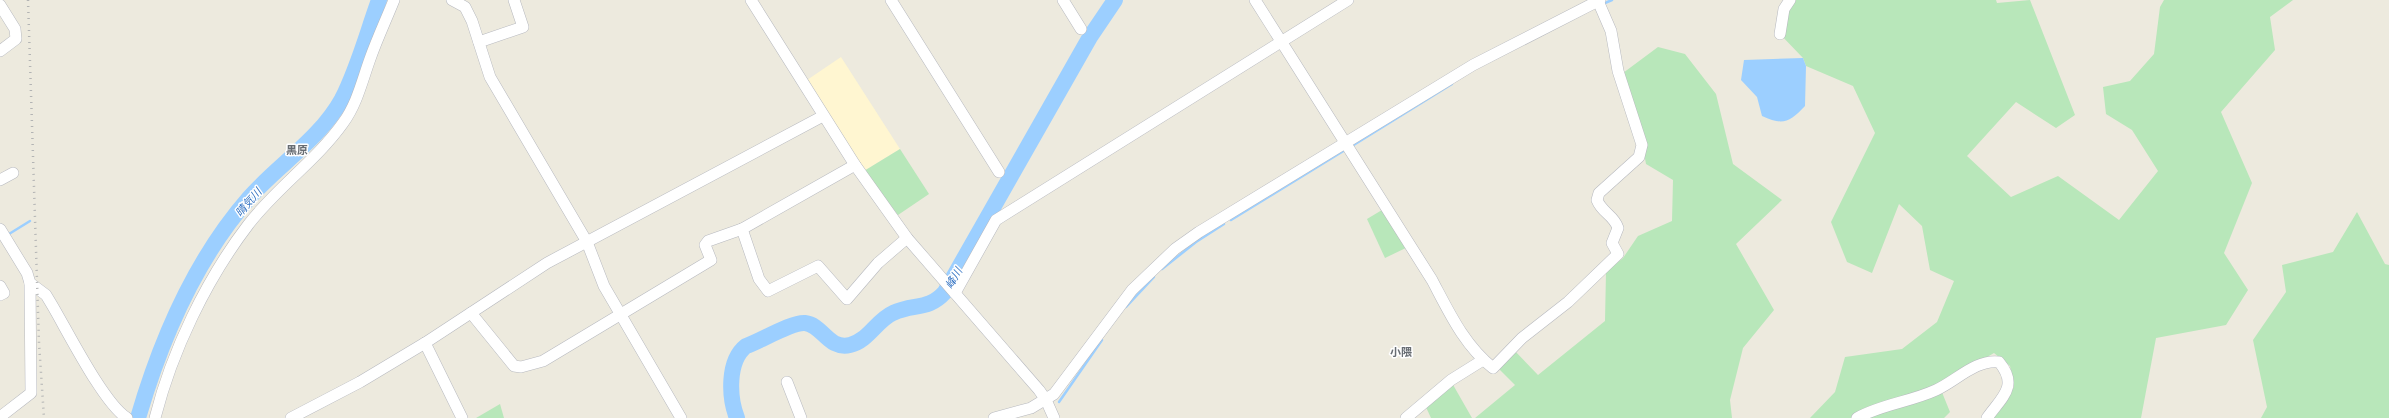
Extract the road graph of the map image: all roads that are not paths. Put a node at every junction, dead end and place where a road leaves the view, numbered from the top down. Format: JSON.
{"nodes":[{"id":1,"x":394,"y":0,"type":"edge"},
{"id":2,"x":452,"y":0,"type":"edge"},
{"id":3,"x":514,"y":0,"type":"edge"},
{"id":4,"x":751,"y":0,"type":"edge"},
{"id":5,"x":891,"y":0,"type":"edge"},
{"id":6,"x":1063,"y":0,"type":"edge"},
{"id":7,"x":1255,"y":0,"type":"edge"},
{"id":8,"x":1348,"y":0,"type":"edge"},
{"id":9,"x":1790,"y":0,"type":"edge"},
{"id":10,"x":1599,"y":1,"type":"edge"},
{"id":11,"x":0,"y":5,"type":"edge"},
{"id":12,"x":1081,"y":29,"type":"dead end"},
{"id":13,"x":1780,"y":34,"type":"dead end"},
{"id":14,"x":479,"y":42,"type":"junction"},
{"id":15,"x":1281,"y":42,"type":"junction"},
{"id":16,"x":0,"y":52,"type":"edge"},
{"id":17,"x":823,"y":116,"type":"junction"},
{"id":18,"x":1345,"y":143,"type":"junction"},
{"id":19,"x":855,"y":165,"type":"junction"},
{"id":20,"x":999,"y":172,"type":"dead end"},
{"id":21,"x":12,"y":173,"type":"dead end"},
{"id":22,"x":0,"y":180,"type":"edge"},
{"id":23,"x":742,"y":229,"type":"junction"},
{"id":24,"x":1,"y":232,"type":"edge"},
{"id":25,"x":908,"y":238,"type":"junction"},
{"id":26,"x":587,"y":242,"type":"junction"},
{"id":27,"x":30,"y":282,"type":"junction"},
{"id":28,"x":0,"y":286,"type":"edge"},
{"id":29,"x":955,"y":293,"type":"junction"},
{"id":30,"x":0,"y":295,"type":"edge"},
{"id":31,"x":471,"y":313,"type":"junction"},
{"id":32,"x":620,"y":314,"type":"junction"},
{"id":33,"x":426,"y":343,"type":"junction"},
{"id":34,"x":1483,"y":360,"type":"junction"},
{"id":35,"x":787,"y":382,"type":"dead end"},
{"id":36,"x":1046,"y":400,"type":"junction"},
{"id":37,"x":0,"y":417,"type":"edge"},
{"id":38,"x":125,"y":417,"type":"edge"},
{"id":39,"x":155,"y":418,"type":"edge"},
{"id":40,"x":291,"y":418,"type":"edge"},
{"id":41,"x":462,"y":418,"type":"edge"},
{"id":42,"x":681,"y":418,"type":"edge"},
{"id":43,"x":801,"y":418,"type":"edge"},
{"id":44,"x":994,"y":418,"type":"edge"},
{"id":45,"x":1054,"y":418,"type":"edge"},
{"id":46,"x":1406,"y":418,"type":"edge"},
{"id":47,"x":1857,"y":418,"type":"edge"},
{"id":48,"x":1987,"y":418,"type":"edge"}],
"edges":[{"from":1,"to":39,"type":"street"},
{"from":2,"to":14,"type":"street"},
{"from":3,"to":14,"type":"street"},
{"from":4,"to":17,"type":"street"},
{"from":5,"to":20,"type":"street"},
{"from":6,"to":12,"type":"street"},
{"from":7,"to":15,"type":"street"},
{"from":8,"to":15,"type":"street"},
{"from":9,"to":13,"type":"street"},
{"from":10,"to":18,"type":"street"},
{"from":10,"to":34,"type":"street"},
{"from":11,"to":16,"type":"street"},
{"from":14,"to":26,"type":"street"},
{"from":15,"to":18,"type":"street"},
{"from":15,"to":29,"type":"street"},
{"from":17,"to":19,"type":"street"},
{"from":17,"to":26,"type":"street"},
{"from":18,"to":34,"type":"street"},
{"from":18,"to":36,"type":"street"},
{"from":19,"to":23,"type":"street"},
{"from":19,"to":25,"type":"street"},
{"from":21,"to":22,"type":"street"},
{"from":23,"to":25,"type":"street"},
{"from":23,"to":32,"type":"street"},
{"from":24,"to":27,"type":"street"},
{"from":25,"to":29,"type":"street"},
{"from":26,"to":31,"type":"street"},
{"from":26,"to":32,"type":"street"},
{"from":27,"to":37,"type":"street"},
{"from":27,"to":38,"type":"street"},
{"from":28,"to":30,"type":"street"},
{"from":29,"to":36,"type":"street"},
{"from":31,"to":32,"type":"street"},
{"from":31,"to":33,"type":"street"},
{"from":32,"to":42,"type":"street"},
{"from":33,"to":40,"type":"street"},
{"from":33,"to":41,"type":"street"},
{"from":34,"to":46,"type":"street"},
{"from":35,"to":43,"type":"street"},
{"from":36,"to":44,"type":"street"},
{"from":36,"to":45,"type":"street"},
{"from":47,"to":48,"type":"street"}]}
